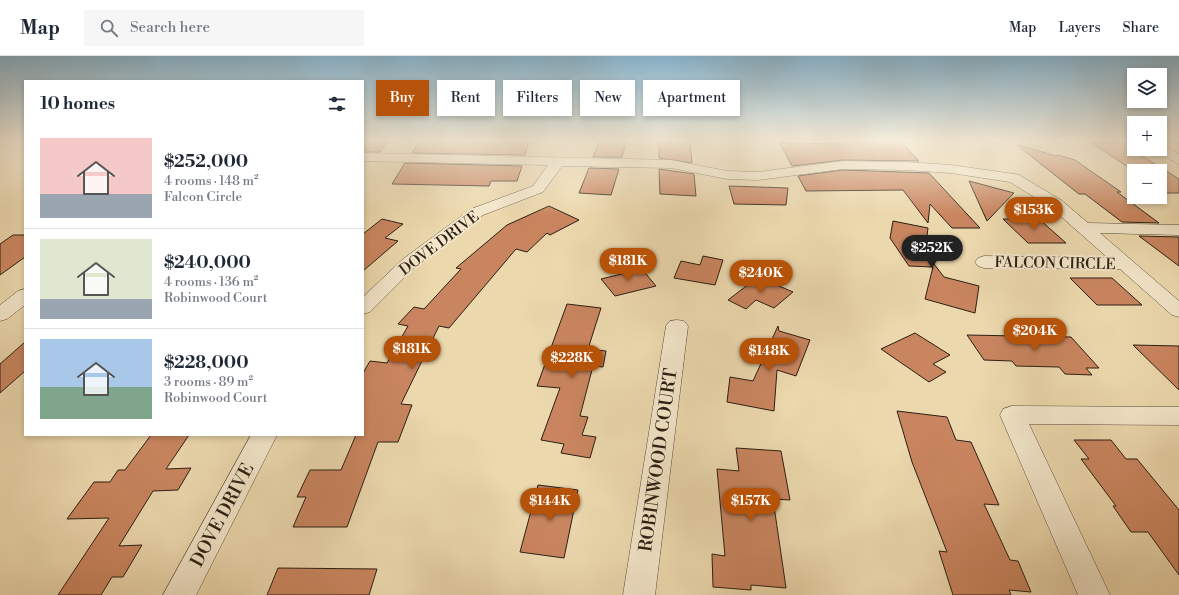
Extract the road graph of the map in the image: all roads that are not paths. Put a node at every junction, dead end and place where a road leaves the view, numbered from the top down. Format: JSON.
{"nodes":[{"id":1,"x":555,"y":165,"type":"edge"},
{"id":2,"x":677,"y":165,"type":"edge"},
{"id":3,"x":842,"y":165,"type":"edge"},
{"id":4,"x":847,"y":165,"type":"edge"},
{"id":5,"x":1084,"y":228,"type":"junction"},
{"id":6,"x":1179,"y":230,"type":"edge"},
{"id":7,"x":984,"y":262,"type":"dead end"},
{"id":8,"x":1125,"y":264,"type":"junction"},
{"id":9,"x":24,"y":296,"type":"edge"},
{"id":10,"x":364,"y":307,"type":"edge"},
{"id":11,"x":1179,"y":311,"type":"edge"},
{"id":12,"x":0,"y":314,"type":"edge"},
{"id":13,"x":677,"y":326,"type":"dead end"},
{"id":14,"x":1179,"y":416,"type":"edge"},
{"id":15,"x":263,"y":436,"type":"edge"},
{"id":16,"x":179,"y":595,"type":"edge"},
{"id":17,"x":639,"y":595,"type":"edge"},
{"id":18,"x":1094,"y":595,"type":"edge"}],
"edges":[{"from":1,"to":10,"type":"street","name":"DOVE DRIVE"},
{"from":2,"to":3,"type":"street"},
{"from":4,"to":5,"type":"street"},
{"from":5,"to":6,"type":"street"},
{"from":5,"to":8,"type":"street"},
{"from":7,"to":8,"type":"street","name":"FALCON CIRCLE"},
{"from":8,"to":11,"type":"street"},
{"from":9,"to":12,"type":"street"},
{"from":13,"to":17,"type":"street","name":"ROBINWOOD COURT"},
{"from":14,"to":18,"type":"street"},
{"from":15,"to":16,"type":"street","name":"DOVE DRIVE"}]}
